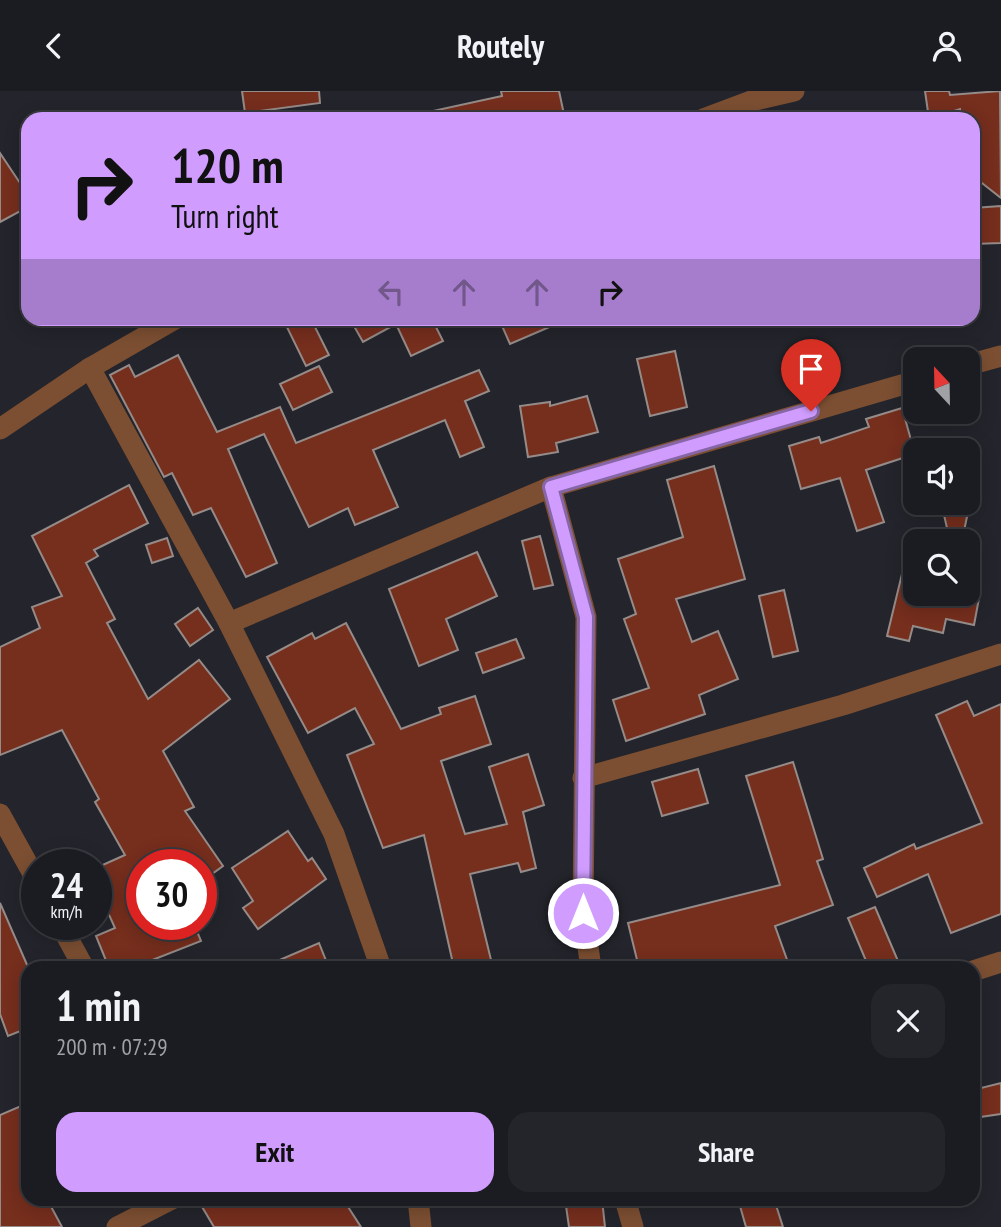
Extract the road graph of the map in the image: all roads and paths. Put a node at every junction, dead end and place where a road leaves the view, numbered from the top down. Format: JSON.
{"nodes":[{"id":1,"x":794,"y":91,"type":"edge"},
{"id":2,"x":722,"y":112,"type":"edge"},
{"id":3,"x":164,"y":326,"type":"edge"},
{"id":4,"x":1001,"y":356,"type":"edge"},
{"id":5,"x":980,"y":362,"type":"edge"},
{"id":6,"x":90,"y":368,"type":"junction"},
{"id":7,"x":903,"y":384,"type":"edge"},
{"id":8,"x":0,"y":429,"type":"edge"},
{"id":9,"x":551,"y":487,"type":"junction"},
{"id":10,"x":229,"y":623,"type":"junction"},
{"id":11,"x":1001,"y":654,"type":"edge"},
{"id":12,"x":583,"y":778,"type":"junction"},
{"id":13,"x":0,"y":814,"type":"edge"},
{"id":14,"x":21,"y":852,"type":"edge"},
{"id":15,"x":69,"y":940,"type":"edge"},
{"id":16,"x":80,"y":961,"type":"edge"},
{"id":17,"x":379,"y":961,"type":"edge"},
{"id":18,"x":590,"y":961,"type":"edge"},
{"id":19,"x":1001,"y":962,"type":"edge"},
{"id":20,"x":980,"y":969,"type":"edge"},
{"id":21,"x":158,"y":1206,"type":"edge"},
{"id":22,"x":419,"y":1206,"type":"edge"},
{"id":23,"x":627,"y":1206,"type":"edge"},
{"id":24,"x":117,"y":1227,"type":"edge"},
{"id":25,"x":421,"y":1227,"type":"edge"},
{"id":26,"x":633,"y":1227,"type":"edge"}],
"edges":[{"from":1,"to":2,"type":"street"},
{"from":3,"to":6,"type":"street"},
{"from":4,"to":5,"type":"street"},
{"from":6,"to":8,"type":"street"},
{"from":6,"to":10,"type":"street"},
{"from":7,"to":9,"type":"street"},
{"from":9,"to":10,"type":"street"},
{"from":9,"to":12,"type":"street"},
{"from":10,"to":17,"type":"street"},
{"from":11,"to":12,"type":"street"},
{"from":12,"to":18,"type":"street"},
{"from":13,"to":14,"type":"street"},
{"from":15,"to":16,"type":"street"},
{"from":19,"to":20,"type":"street"},
{"from":21,"to":24,"type":"street"},
{"from":22,"to":25,"type":"street"},
{"from":23,"to":26,"type":"street"}]}
